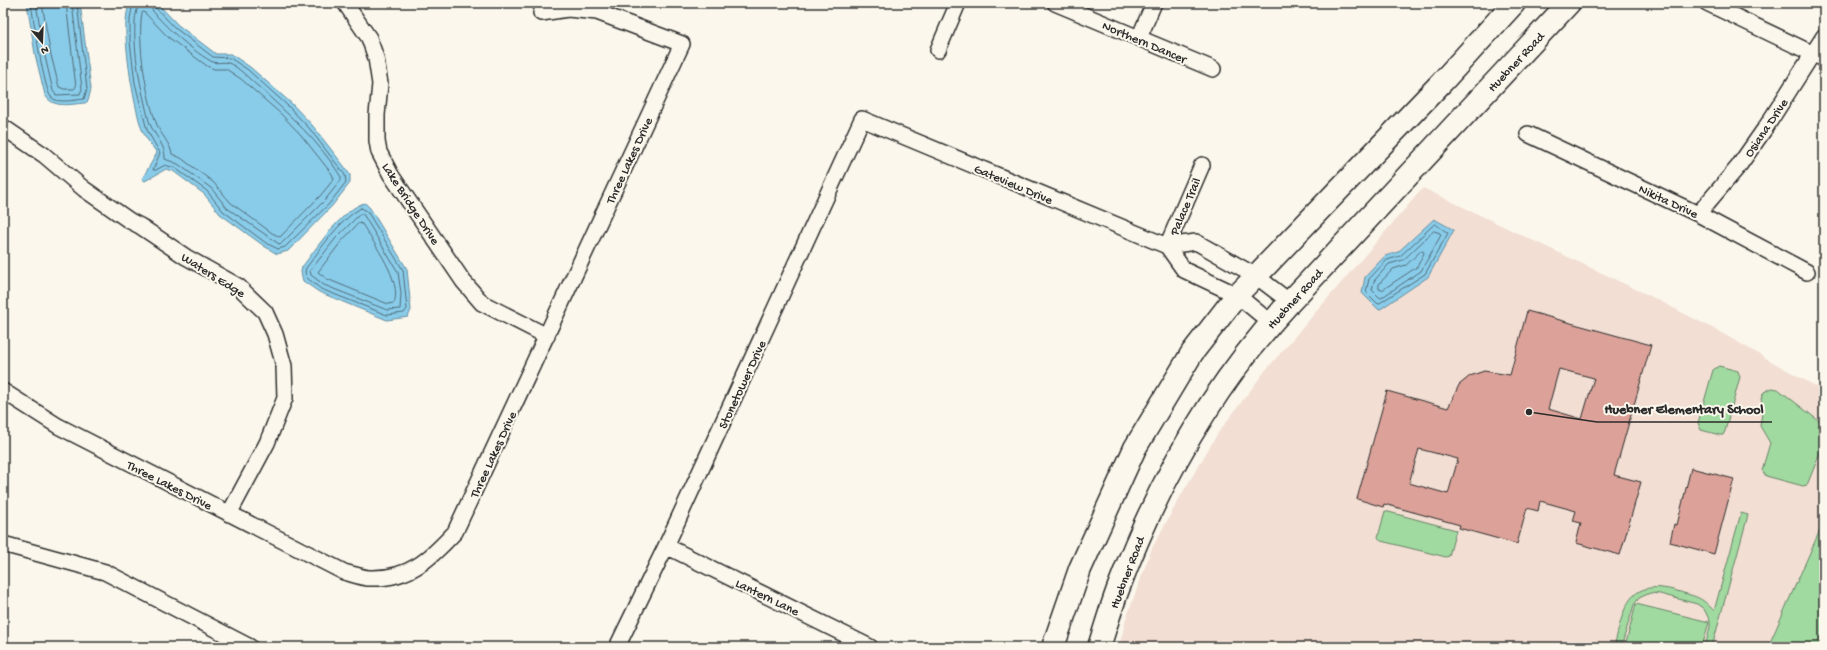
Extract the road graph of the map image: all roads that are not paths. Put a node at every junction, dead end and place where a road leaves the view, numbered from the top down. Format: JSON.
{"nodes":[{"id":1,"x":345,"y":3,"type":"edge"},
{"id":2,"x":958,"y":3,"type":"edge"},
{"id":3,"x":1055,"y":3,"type":"edge"},
{"id":4,"x":1154,"y":3,"type":"edge"},
{"id":5,"x":1514,"y":3,"type":"edge"},
{"id":6,"x":1569,"y":3,"type":"edge"},
{"id":7,"x":1706,"y":3,"type":"edge"},
{"id":8,"x":541,"y":13,"type":"dead end"},
{"id":9,"x":1824,"y":36,"type":"edge"},
{"id":10,"x":1139,"y":38,"type":"junction"},
{"id":11,"x":938,"y":50,"type":"dead end"},
{"id":12,"x":1818,"y":56,"type":"edge"},
{"id":13,"x":1213,"y":69,"type":"dead end"},
{"id":14,"x":862,"y":119,"type":"joint"},
{"id":15,"x":3,"y":127,"type":"edge"},
{"id":16,"x":1528,"y":134,"type":"dead end"},
{"id":17,"x":1202,"y":165,"type":"dead end"},
{"id":18,"x":1698,"y":214,"type":"junction"},
{"id":19,"x":1167,"y":246,"type":"junction"},
{"id":20,"x":1807,"y":272,"type":"dead end"},
{"id":21,"x":1256,"y":276,"type":"junction"},
{"id":22,"x":1237,"y":295,"type":"junction"},
{"id":23,"x":1290,"y":302,"type":"junction"},
{"id":24,"x":1270,"y":323,"type":"junction"},
{"id":25,"x":547,"y":336,"type":"junction"},
{"id":26,"x":3,"y":391,"type":"edge"},
{"id":27,"x":229,"y":514,"type":"junction"},
{"id":28,"x":3,"y":544,"type":"edge"},
{"id":29,"x":666,"y":546,"type":"junction"},
{"id":30,"x":250,"y":647,"type":"edge"},
{"id":31,"x":617,"y":647,"type":"edge"},
{"id":32,"x":870,"y":647,"type":"edge"},
{"id":33,"x":1053,"y":647,"type":"edge"},
{"id":34,"x":1098,"y":647,"type":"edge"}],
"edges":[{"from":1,"to":25,"type":"street","name":"Lake Bridge Drive"},
{"from":2,"to":11,"type":"street"},
{"from":3,"to":10,"type":"street","name":"Northern Dancer"},
{"from":4,"to":10,"type":"street"},
{"from":5,"to":21,"type":"main road"},
{"from":6,"to":23,"type":"main road","name":"Huebner Road"},
{"from":7,"to":12,"type":"street"},
{"from":8,"to":25,"type":"street","name":"Three Lakes Drive"},
{"from":9,"to":12,"type":"street","name":"Osiana Drive"},
{"from":10,"to":13,"type":"street","name":"Northern Dancer"},
{"from":12,"to":18,"type":"street","name":"Osiana Drive"},
{"from":14,"to":19,"type":"street","name":"Gateview Drive"},
{"from":14,"to":29,"type":"street","name":"Stonetower Drive"},
{"from":15,"to":27,"type":"street","name":"Waters Edge"},
{"from":16,"to":18,"type":"street","name":"Nikita Drive"},
{"from":17,"to":19,"type":"street","name":"Palace Trail"},
{"from":18,"to":20,"type":"street","name":"Nikita Drive"},
{"from":19,"to":21,"type":"street"},
{"from":19,"to":22,"type":"street"},
{"from":21,"to":22,"type":"main road"},
{"from":21,"to":23,"type":"street"},
{"from":22,"to":24,"type":"street"},
{"from":22,"to":33,"type":"main road"},
{"from":23,"to":24,"type":"main road","name":"Huebner Road"},
{"from":24,"to":34,"type":"main road","name":"Huebner Road"},
{"from":25,"to":27,"type":"street","name":"Three Lakes Drive"},
{"from":26,"to":27,"type":"street","name":"Three Lakes Drive"},
{"from":28,"to":30,"type":"street"},
{"from":29,"to":31,"type":"street","name":"Stonetower Drive"},
{"from":29,"to":32,"type":"street","name":"Lantern Lane"}]}
